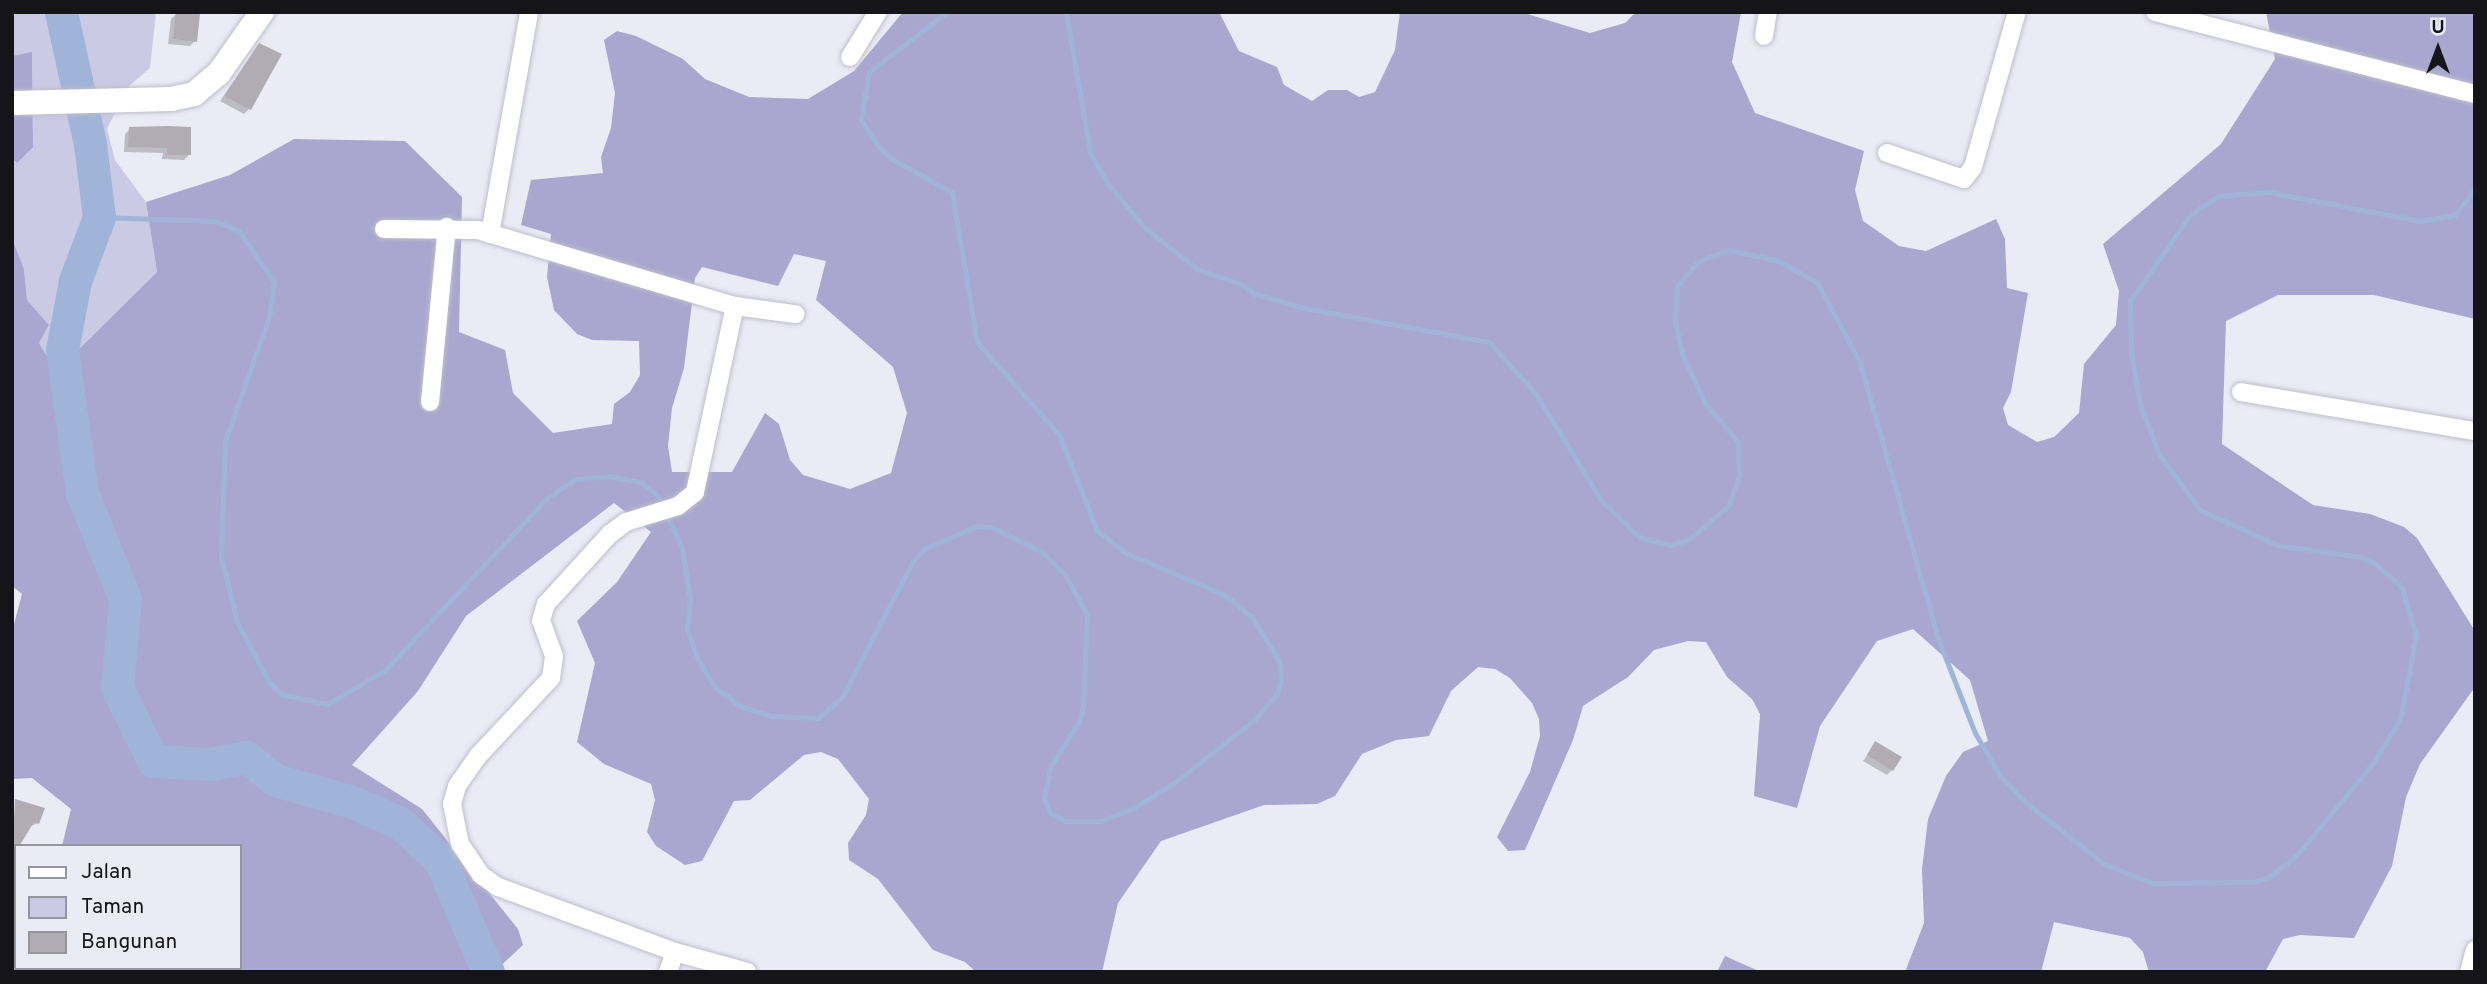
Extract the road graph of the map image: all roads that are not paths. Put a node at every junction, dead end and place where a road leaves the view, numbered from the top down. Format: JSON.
{"nodes":[{"id":1,"x":262,"y":12,"type":"edge"},
{"id":2,"x":529,"y":12,"type":"edge"},
{"id":3,"x":878,"y":12,"type":"edge"},
{"id":4,"x":1768,"y":12,"type":"edge"},
{"id":5,"x":2017,"y":12,"type":"edge"},
{"id":6,"x":2155,"y":12,"type":"edge"},
{"id":7,"x":1764,"y":36,"type":"dead end"},
{"id":8,"x":850,"y":57,"type":"dead end"},
{"id":9,"x":2468,"y":93,"type":"edge"},
{"id":10,"x":12,"y":103,"type":"edge"},
{"id":11,"x":1887,"y":153,"type":"dead end"},
{"id":12,"x":447,"y":227,"type":"junction"},
{"id":13,"x":384,"y":229,"type":"dead end"},
{"id":14,"x":491,"y":234,"type":"junction"},
{"id":15,"x":735,"y":306,"type":"junction"},
{"id":16,"x":795,"y":314,"type":"dead end"},
{"id":17,"x":2241,"y":392,"type":"dead end"},
{"id":18,"x":430,"y":402,"type":"dead end"},
{"id":19,"x":2475,"y":431,"type":"edge"},
{"id":20,"x":2475,"y":950,"type":"edge"},
{"id":21,"x":675,"y":952,"type":"junction"},
{"id":22,"x":668,"y":972,"type":"edge"},
{"id":23,"x":747,"y":972,"type":"edge"},
{"id":24,"x":2469,"y":972,"type":"edge"}],
"edges":[{"from":1,"to":10,"type":"main road"},
{"from":2,"to":14,"type":"street"},
{"from":3,"to":8,"type":"street"},
{"from":4,"to":7,"type":"street"},
{"from":5,"to":11,"type":"street"},
{"from":6,"to":9,"type":"street"},
{"from":12,"to":13,"type":"street"},
{"from":12,"to":14,"type":"street"},
{"from":12,"to":18,"type":"street"},
{"from":14,"to":15,"type":"street"},
{"from":15,"to":16,"type":"street"},
{"from":15,"to":21,"type":"street"},
{"from":17,"to":19,"type":"street"},
{"from":20,"to":24,"type":"street"},
{"from":21,"to":22,"type":"street"},
{"from":21,"to":23,"type":"street"}]}
